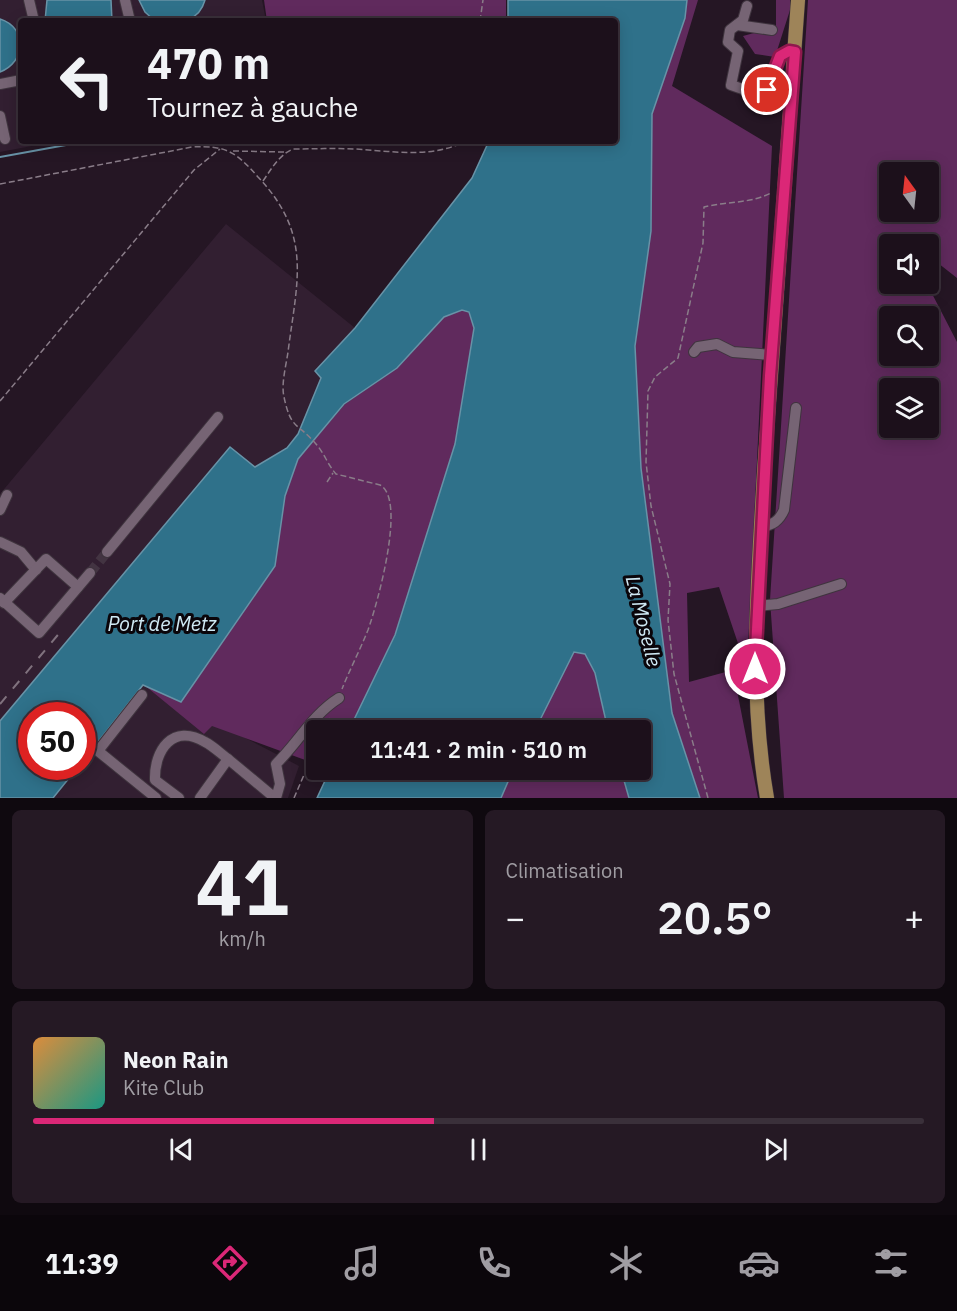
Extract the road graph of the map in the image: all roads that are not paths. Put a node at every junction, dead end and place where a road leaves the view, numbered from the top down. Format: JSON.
{"nodes":[{"id":1,"x":29,"y":0,"type":"edge"},
{"id":2,"x":125,"y":0,"type":"edge"},
{"id":3,"x":798,"y":0,"type":"edge"},
{"id":4,"x":747,"y":6,"type":"dead end"},
{"id":5,"x":32,"y":18,"type":"edge"},
{"id":6,"x":129,"y":18,"type":"edge"},
{"id":7,"x":737,"y":25,"type":"junction"},
{"id":8,"x":772,"y":30,"type":"dead end"},
{"id":9,"x":795,"y":52,"type":"junction"},
{"id":10,"x":18,"y":81,"type":"edge"},
{"id":11,"x":0,"y":84,"type":"edge"},
{"id":12,"x":0,"y":116,"type":"edge"},
{"id":13,"x":5,"y":139,"type":"dead end"},
{"id":14,"x":694,"y":352,"type":"dead end"},
{"id":15,"x":772,"y":355,"type":"junction"},
{"id":16,"x":796,"y":408,"type":"dead end"},
{"id":17,"x":218,"y":417,"type":"dead end"},
{"id":18,"x":7,"y":495,"type":"dead end"},
{"id":19,"x":0,"y":510,"type":"edge"},
{"id":20,"x":761,"y":527,"type":"junction"},
{"id":21,"x":0,"y":542,"type":"edge"},
{"id":22,"x":107,"y":552,"type":"tunnel mouth"},
{"id":23,"x":36,"y":570,"type":"junction"},
{"id":24,"x":90,"y":573,"type":"tunnel mouth"},
{"id":25,"x":841,"y":584,"type":"dead end"},
{"id":26,"x":78,"y":587,"type":"junction"},
{"id":27,"x":2,"y":601,"type":"edge"},
{"id":28,"x":756,"y":606,"type":"junction"},
{"id":29,"x":142,"y":695,"type":"dead end"},
{"id":30,"x":339,"y":698,"type":"road end"},
{"id":31,"x":228,"y":759,"type":"junction"},
{"id":32,"x":156,"y":798,"type":"edge"},
{"id":33,"x":178,"y":798,"type":"edge"},
{"id":34,"x":200,"y":798,"type":"edge"},
{"id":35,"x":275,"y":798,"type":"edge"},
{"id":36,"x":767,"y":798,"type":"edge"}],
"edges":[{"from":1,"to":5,"type":"street"},
{"from":2,"to":6,"type":"street"},
{"from":3,"to":9,"type":"main road"},
{"from":4,"to":7,"type":"street"},
{"from":7,"to":8,"type":"street"},
{"from":7,"to":9,"type":"street"},
{"from":9,"to":15,"type":"main road"},
{"from":10,"to":11,"type":"street"},
{"from":12,"to":13,"type":"street"},
{"from":14,"to":15,"type":"street"},
{"from":15,"to":20,"type":"main road"},
{"from":16,"to":20,"type":"street"},
{"from":17,"to":22,"type":"street"},
{"from":18,"to":19,"type":"street"},
{"from":20,"to":28,"type":"main road"},
{"from":21,"to":23,"type":"street"},
{"from":23,"to":26,"type":"street"},
{"from":23,"to":27,"type":"street"},
{"from":24,"to":26,"type":"street"},
{"from":25,"to":28,"type":"street"},
{"from":26,"to":27,"type":"street"},
{"from":28,"to":36,"type":"main road"},
{"from":29,"to":32,"type":"street"},
{"from":30,"to":35,"type":"street"},
{"from":31,"to":33,"type":"street"},
{"from":31,"to":34,"type":"street"},
{"from":31,"to":35,"type":"street"}]}
